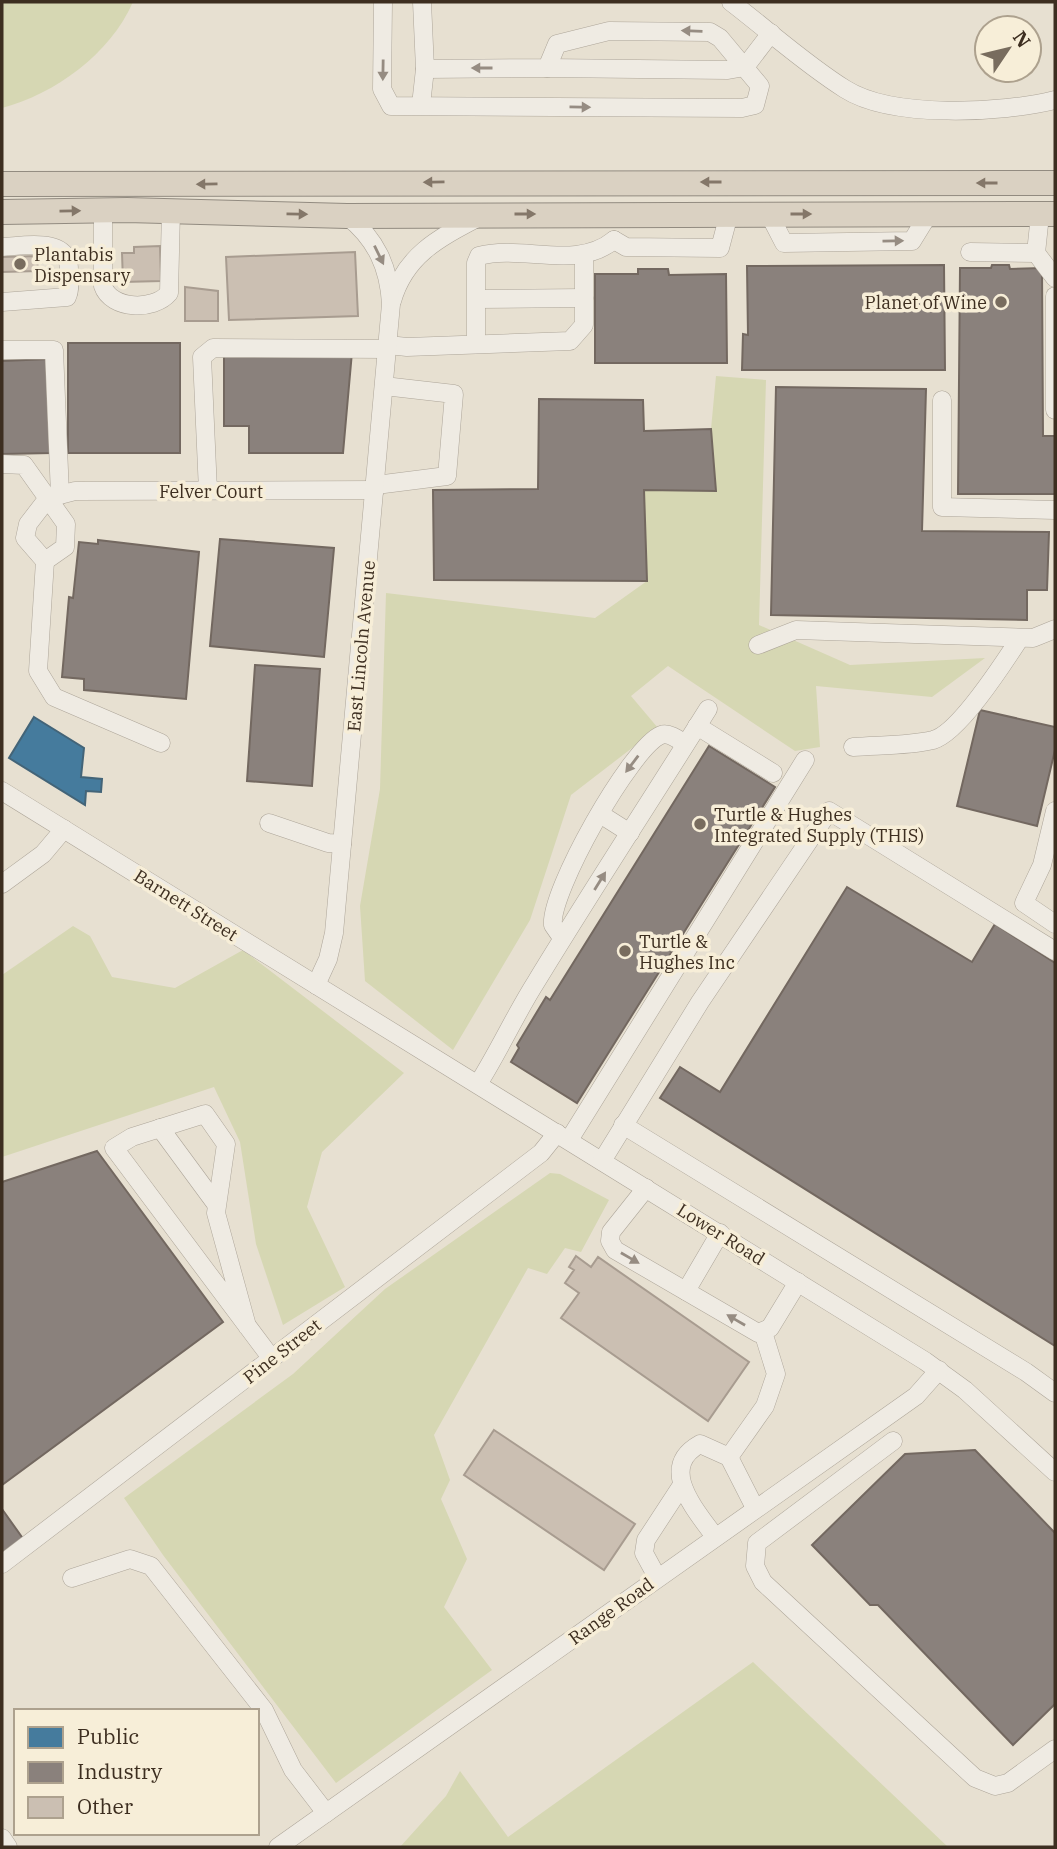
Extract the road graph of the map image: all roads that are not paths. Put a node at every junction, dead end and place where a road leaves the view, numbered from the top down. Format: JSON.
{"nodes":[{"id":1,"x":383,"y":2,"type":"edge"},
{"id":2,"x":422,"y":2,"type":"edge"},
{"id":3,"x":731,"y":2,"type":"edge"},
{"id":4,"x":771,"y":33,"type":"junction"},
{"id":5,"x":745,"y":67,"type":"junction"},
{"id":6,"x":547,"y":68,"type":"junction"},
{"id":7,"x":425,"y":69,"type":"junction"},
{"id":8,"x":1055,"y":100,"type":"edge"},
{"id":9,"x":421,"y":105,"type":"junction"},
{"id":10,"x":1055,"y":183,"type":"edge"},
{"id":11,"x":2,"y":184,"type":"edge"},
{"id":12,"x":103,"y":210,"type":"junction"},
{"id":13,"x":170,"y":211,"type":"junction"},
{"id":14,"x":2,"y":212,"type":"edge"},
{"id":15,"x":484,"y":214,"type":"junction"},
{"id":16,"x":611,"y":214,"type":"junction"},
{"id":17,"x":729,"y":214,"type":"junction"},
{"id":18,"x":1047,"y":215,"type":"edge"},
{"id":19,"x":347,"y":216,"type":"junction"},
{"id":20,"x":614,"y":240,"type":"junction"},
{"id":21,"x":2,"y":247,"type":"edge"},
{"id":22,"x":970,"y":252,"type":"dead end"},
{"id":23,"x":1036,"y":253,"type":"junction"},
{"id":24,"x":584,"y":255,"type":"junction"},
{"id":25,"x":1055,"y":278,"type":"edge"},
{"id":26,"x":1055,"y":296,"type":"edge"},
{"id":27,"x":584,"y":298,"type":"junction"},
{"id":28,"x":477,"y":299,"type":"junction"},
{"id":29,"x":2,"y":302,"type":"edge"},
{"id":30,"x":391,"y":304,"type":"junction"},
{"id":31,"x":476,"y":344,"type":"junction"},
{"id":32,"x":388,"y":347,"type":"junction"},
{"id":33,"x":2,"y":350,"type":"edge"},
{"id":34,"x":384,"y":386,"type":"junction"},
{"id":35,"x":942,"y":400,"type":"dead end"},
{"id":36,"x":1055,"y":410,"type":"edge"},
{"id":37,"x":2,"y":464,"type":"edge"},
{"id":38,"x":375,"y":488,"type":"junction"},
{"id":39,"x":208,"y":491,"type":"junction"},
{"id":40,"x":54,"y":497,"type":"junction"},
{"id":41,"x":1055,"y":510,"type":"edge"},
{"id":42,"x":45,"y":562,"type":"junction"},
{"id":43,"x":1055,"y":629,"type":"edge"},
{"id":44,"x":1020,"y":638,"type":"junction"},
{"id":45,"x":758,"y":645,"type":"dead end"},
{"id":46,"x":708,"y":709,"type":"dead end"},
{"id":47,"x":697,"y":726,"type":"junction"},
{"id":48,"x":162,"y":743,"type":"dead end"},
{"id":49,"x":685,"y":744,"type":"junction"},
{"id":50,"x":853,"y":747,"type":"dead end"},
{"id":51,"x":805,"y":760,"type":"dead end"},
{"id":52,"x":773,"y":773,"type":"dead end"},
{"id":53,"x":2,"y":791,"type":"edge"},
{"id":54,"x":1055,"y":811,"type":"edge"},
{"id":55,"x":600,"y":814,"type":"junction"},
{"id":56,"x":269,"y":823,"type":"dead end"},
{"id":57,"x":64,"y":829,"type":"junction"},
{"id":58,"x":630,"y":833,"type":"junction"},
{"id":59,"x":342,"y":844,"type":"junction"},
{"id":60,"x":2,"y":884,"type":"edge"},
{"id":61,"x":1055,"y":924,"type":"edge"},
{"id":62,"x":562,"y":938,"type":"junction"},
{"id":63,"x":1055,"y":951,"type":"edge"},
{"id":64,"x":316,"y":985,"type":"junction"},
{"id":65,"x":370,"y":1018,"type":"joint"},
{"id":66,"x":478,"y":1084,"type":"junction"},
{"id":67,"x":623,"y":1125,"type":"junction"},
{"id":68,"x":160,"y":1128,"type":"junction"},
{"id":69,"x":563,"y":1136,"type":"junction"},
{"id":70,"x":602,"y":1161,"type":"junction"},
{"id":71,"x":646,"y":1188,"type":"junction"},
{"id":72,"x":216,"y":1204,"type":"junction"},
{"id":73,"x":720,"y":1233,"type":"junction"},
{"id":74,"x":798,"y":1282,"type":"junction"},
{"id":75,"x":686,"y":1291,"type":"junction"},
{"id":76,"x":247,"y":1326,"type":"junction"},
{"id":77,"x":763,"y":1332,"type":"junction"},
{"id":78,"x":272,"y":1359,"type":"junction"},
{"id":79,"x":939,"y":1370,"type":"junction"},
{"id":80,"x":1055,"y":1394,"type":"edge"},
{"id":81,"x":893,"y":1441,"type":"dead end"},
{"id":82,"x":729,"y":1457,"type":"junction"},
{"id":83,"x":1055,"y":1472,"type":"edge"},
{"id":84,"x":682,"y":1485,"type":"junction"},
{"id":85,"x":755,"y":1508,"type":"junction"},
{"id":86,"x":715,"y":1536,"type":"junction"},
{"id":87,"x":2,"y":1564,"type":"edge"},
{"id":88,"x":657,"y":1577,"type":"junction"},
{"id":89,"x":72,"y":1578,"type":"dead end"},
{"id":90,"x":1055,"y":1749,"type":"edge"},
{"id":91,"x":326,"y":1813,"type":"junction"},
{"id":92,"x":2,"y":1838,"type":"edge"},
{"id":93,"x":8,"y":1847,"type":"edge"},
{"id":94,"x":278,"y":1847,"type":"edge"}],
"edges":[{"from":1,"to":9,"type":"street","one_way":true},
{"from":2,"to":7,"type":"street"},
{"from":3,"to":4,"type":"street"},
{"from":4,"to":5,"type":"street"},
{"from":4,"to":8,"type":"street"},
{"from":5,"to":6,"type":"street"},
{"from":5,"to":6,"type":"street","one_way":true},
{"from":9,"to":5,"type":"street","one_way":true},
{"from":6,"to":7,"type":"street","one_way":true},
{"from":7,"to":9,"type":"street"},
{"from":10,"to":11,"type":"highway","one_way":true},
{"from":12,"to":13,"type":"highway"},
{"from":12,"to":13,"type":"street"},
{"from":14,"to":12,"type":"highway","one_way":true},
{"from":13,"to":19,"type":"highway","one_way":true},
{"from":15,"to":16,"type":"highway","one_way":true},
{"from":15,"to":19,"type":"highway"},
{"from":15,"to":30,"type":"street","name":"East Lincoln Avenue"},
{"from":16,"to":17,"type":"highway"},
{"from":16,"to":20,"type":"street"},
{"from":17,"to":18,"type":"highway","one_way":true},
{"from":17,"to":20,"type":"street"},
{"from":18,"to":23,"type":"street"},
{"from":19,"to":30,"type":"street","name":"East Lincoln Avenue","one_way":true},
{"from":20,"to":24,"type":"street"},
{"from":21,"to":29,"type":"street"},
{"from":22,"to":23,"type":"street"},
{"from":23,"to":25,"type":"street"},
{"from":24,"to":27,"type":"street"},
{"from":24,"to":28,"type":"street"},
{"from":26,"to":36,"type":"street"},
{"from":27,"to":28,"type":"street"},
{"from":27,"to":31,"type":"street"},
{"from":28,"to":31,"type":"street"},
{"from":30,"to":32,"type":"street","name":"East Lincoln Avenue"},
{"from":31,"to":32,"type":"street"},
{"from":32,"to":34,"type":"street","name":"East Lincoln Avenue"},
{"from":32,"to":39,"type":"street"},
{"from":33,"to":40,"type":"street"},
{"from":34,"to":38,"type":"street","name":"East Lincoln Avenue"},
{"from":34,"to":38,"type":"street","name":"Felver Court"},
{"from":35,"to":41,"type":"street"},
{"from":37,"to":40,"type":"street"},
{"from":38,"to":39,"type":"street","name":"Felver Court"},
{"from":38,"to":59,"type":"street","name":"East Lincoln Avenue"},
{"from":39,"to":40,"type":"street","name":"Felver Court"},
{"from":40,"to":42,"type":"street"},
{"from":40,"to":42,"type":"street"},
{"from":42,"to":48,"type":"street"},
{"from":43,"to":44,"type":"street"},
{"from":44,"to":45,"type":"street"},
{"from":44,"to":50,"type":"street"},
{"from":46,"to":47,"type":"street"},
{"from":47,"to":49,"type":"street"},
{"from":47,"to":52,"type":"street"},
{"from":49,"to":55,"type":"street","one_way":true},
{"from":49,"to":58,"type":"street"},
{"from":51,"to":69,"type":"street","name":"Pine Street"},
{"from":53,"to":57,"type":"street","name":"Barnett Street"},
{"from":54,"to":61,"type":"street"},
{"from":55,"to":58,"type":"street"},
{"from":55,"to":62,"type":"street"},
{"from":56,"to":59,"type":"street"},
{"from":57,"to":60,"type":"street"},
{"from":57,"to":64,"type":"street","name":"Barnett Street"},
{"from":62,"to":58,"type":"street","one_way":true},
{"from":59,"to":64,"type":"street","name":"East Lincoln Avenue"},
{"from":62,"to":66,"type":"street"},
{"from":63,"to":67,"type":"street"},
{"from":64,"to":65,"type":"street","name":"Barnett Street"},
{"from":65,"to":66,"type":"street","name":"Lower Road"},
{"from":66,"to":69,"type":"street","name":"Lower Road"},
{"from":67,"to":70,"type":"street"},
{"from":67,"to":80,"type":"street"},
{"from":68,"to":72,"type":"street"},
{"from":68,"to":72,"type":"street"},
{"from":68,"to":76,"type":"street"},
{"from":69,"to":70,"type":"street","name":"Lower Road"},
{"from":69,"to":78,"type":"street","name":"Pine Street"},
{"from":70,"to":71,"type":"street","name":"Lower Road"},
{"from":71,"to":73,"type":"street","name":"Lower Road"},
{"from":71,"to":75,"type":"street","one_way":true},
{"from":72,"to":76,"type":"street"},
{"from":73,"to":74,"type":"street","name":"Lower Road"},
{"from":73,"to":75,"type":"street"},
{"from":74,"to":77,"type":"street"},
{"from":74,"to":79,"type":"street","name":"Lower Road"},
{"from":77,"to":75,"type":"street","one_way":true},
{"from":76,"to":78,"type":"street"},
{"from":77,"to":82,"type":"street"},
{"from":78,"to":87,"type":"street","name":"Pine Street"},
{"from":79,"to":83,"type":"street","name":"Lower Road"},
{"from":79,"to":85,"type":"street","name":"Range Road"},
{"from":81,"to":90,"type":"street"},
{"from":82,"to":84,"type":"street"},
{"from":82,"to":85,"type":"street"},
{"from":84,"to":86,"type":"street"},
{"from":84,"to":88,"type":"street"},
{"from":85,"to":86,"type":"street","name":"Range Road"},
{"from":86,"to":88,"type":"street","name":"Range Road"},
{"from":88,"to":91,"type":"street","name":"Range Road"},
{"from":89,"to":91,"type":"street"},
{"from":91,"to":94,"type":"street","name":"Range Road"},
{"from":92,"to":93,"type":"street"}]}
